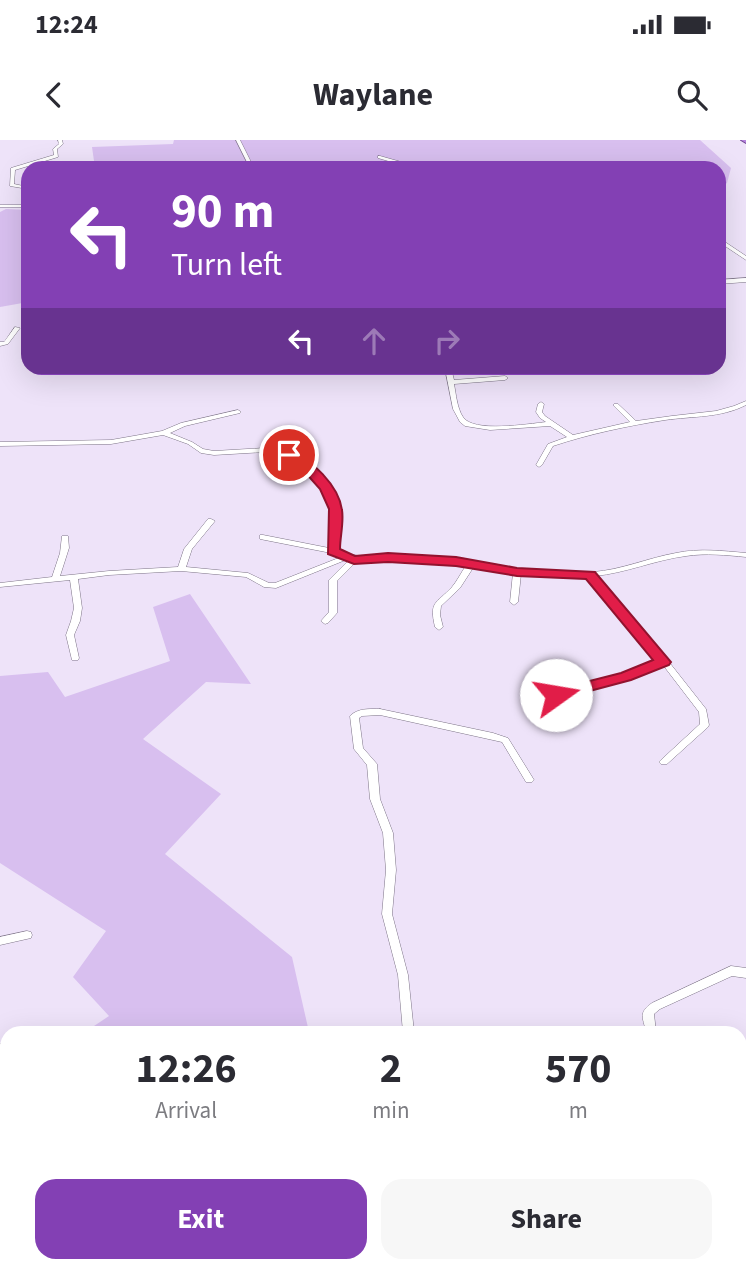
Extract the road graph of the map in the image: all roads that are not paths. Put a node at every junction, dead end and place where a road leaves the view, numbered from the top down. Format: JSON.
{"nodes":[{"id":1,"x":60,"y":140,"type":"edge"},
{"id":2,"x":238,"y":140,"type":"edge"},
{"id":3,"x":380,"y":157,"type":"dead end"},
{"id":4,"x":40,"y":161,"type":"edge"},
{"id":5,"x":248,"y":161,"type":"edge"},
{"id":6,"x":393,"y":161,"type":"edge"},
{"id":7,"x":21,"y":167,"type":"edge"},
{"id":8,"x":21,"y":187,"type":"edge"},
{"id":9,"x":21,"y":205,"type":"edge"},
{"id":10,"x":0,"y":206,"type":"edge"},
{"id":11,"x":726,"y":244,"type":"edge"},
{"id":12,"x":746,"y":258,"type":"edge"},
{"id":13,"x":746,"y":280,"type":"edge"},
{"id":14,"x":726,"y":281,"type":"edge"},
{"id":15,"x":17,"y":328,"type":"dead end"},
{"id":16,"x":0,"y":344,"type":"edge"},
{"id":17,"x":450,"y":375,"type":"edge"},
{"id":18,"x":505,"y":378,"type":"dead end"},
{"id":19,"x":452,"y":382,"type":"junction"},
{"id":20,"x":746,"y":403,"type":"edge"},
{"id":21,"x":541,"y":404,"type":"dead end"},
{"id":22,"x":616,"y":405,"type":"dead end"},
{"id":23,"x":238,"y":412,"type":"dead end"},
{"id":24,"x":550,"y":424,"type":"junction"},
{"id":25,"x":635,"y":424,"type":"junction"},
{"id":26,"x":164,"y":433,"type":"junction"},
{"id":27,"x":571,"y":438,"type":"junction"},
{"id":28,"x":0,"y":444,"type":"edge"},
{"id":29,"x":539,"y":466,"type":"dead end"},
{"id":30,"x":211,"y":521,"type":"dead end"},
{"id":31,"x":263,"y":537,"type":"dead end"},
{"id":32,"x":65,"y":538,"type":"dead end"},
{"id":33,"x":333,"y":551,"type":"junction"},
{"id":34,"x":746,"y":555,"type":"edge"},
{"id":35,"x":349,"y":559,"type":"junction"},
{"id":36,"x":471,"y":564,"type":"junction"},
{"id":37,"x":181,"y":569,"type":"junction"},
{"id":38,"x":517,"y":572,"type":"junction"},
{"id":39,"x":590,"y":575,"type":"junction"},
{"id":40,"x":74,"y":579,"type":"junction"},
{"id":41,"x":55,"y":580,"type":"junction"},
{"id":42,"x":0,"y":585,"type":"edge"},
{"id":43,"x":514,"y":602,"type":"dead end"},
{"id":44,"x":326,"y":621,"type":"dead end"},
{"id":45,"x":439,"y":627,"type":"dead end"},
{"id":46,"x":75,"y":658,"type":"dead end"},
{"id":47,"x":663,"y":662,"type":"junction"},
{"id":48,"x":556,"y":695,"type":"dead end"},
{"id":49,"x":664,"y":762,"type":"dead end"},
{"id":50,"x":530,"y":780,"type":"dead end"},
{"id":51,"x":27,"y":935,"type":"dead end"},
{"id":52,"x":0,"y":941,"type":"edge"},
{"id":53,"x":746,"y":973,"type":"edge"},
{"id":54,"x":408,"y":1026,"type":"edge"},
{"id":55,"x":650,"y":1026,"type":"edge"}],
"edges":[{"from":1,"to":4,"type":"street"},
{"from":2,"to":5,"type":"street"},
{"from":3,"to":6,"type":"street"},
{"from":7,"to":8,"type":"street"},
{"from":9,"to":10,"type":"street"},
{"from":11,"to":12,"type":"street"},
{"from":13,"to":14,"type":"street"},
{"from":15,"to":16,"type":"street"},
{"from":17,"to":19,"type":"street"},
{"from":18,"to":19,"type":"street"},
{"from":19,"to":24,"type":"street"},
{"from":20,"to":25,"type":"street"},
{"from":21,"to":24,"type":"street"},
{"from":22,"to":25,"type":"street"},
{"from":23,"to":26,"type":"street"},
{"from":24,"to":27,"type":"street"},
{"from":25,"to":27,"type":"street"},
{"from":26,"to":28,"type":"street"},
{"from":26,"to":33,"type":"street"},
{"from":27,"to":29,"type":"street"},
{"from":30,"to":37,"type":"street"},
{"from":31,"to":33,"type":"street"},
{"from":32,"to":41,"type":"street"},
{"from":33,"to":35,"type":"street"},
{"from":34,"to":39,"type":"street"},
{"from":35,"to":36,"type":"street"},
{"from":35,"to":37,"type":"street"},
{"from":35,"to":44,"type":"street"},
{"from":36,"to":38,"type":"street"},
{"from":36,"to":45,"type":"street"},
{"from":37,"to":40,"type":"street"},
{"from":38,"to":39,"type":"street"},
{"from":38,"to":43,"type":"street"},
{"from":39,"to":47,"type":"street"},
{"from":40,"to":41,"type":"street"},
{"from":40,"to":46,"type":"street"},
{"from":41,"to":42,"type":"street"},
{"from":47,"to":48,"type":"street"},
{"from":47,"to":49,"type":"street"},
{"from":50,"to":54,"type":"street"},
{"from":51,"to":52,"type":"street"},
{"from":53,"to":55,"type":"street"}]}
